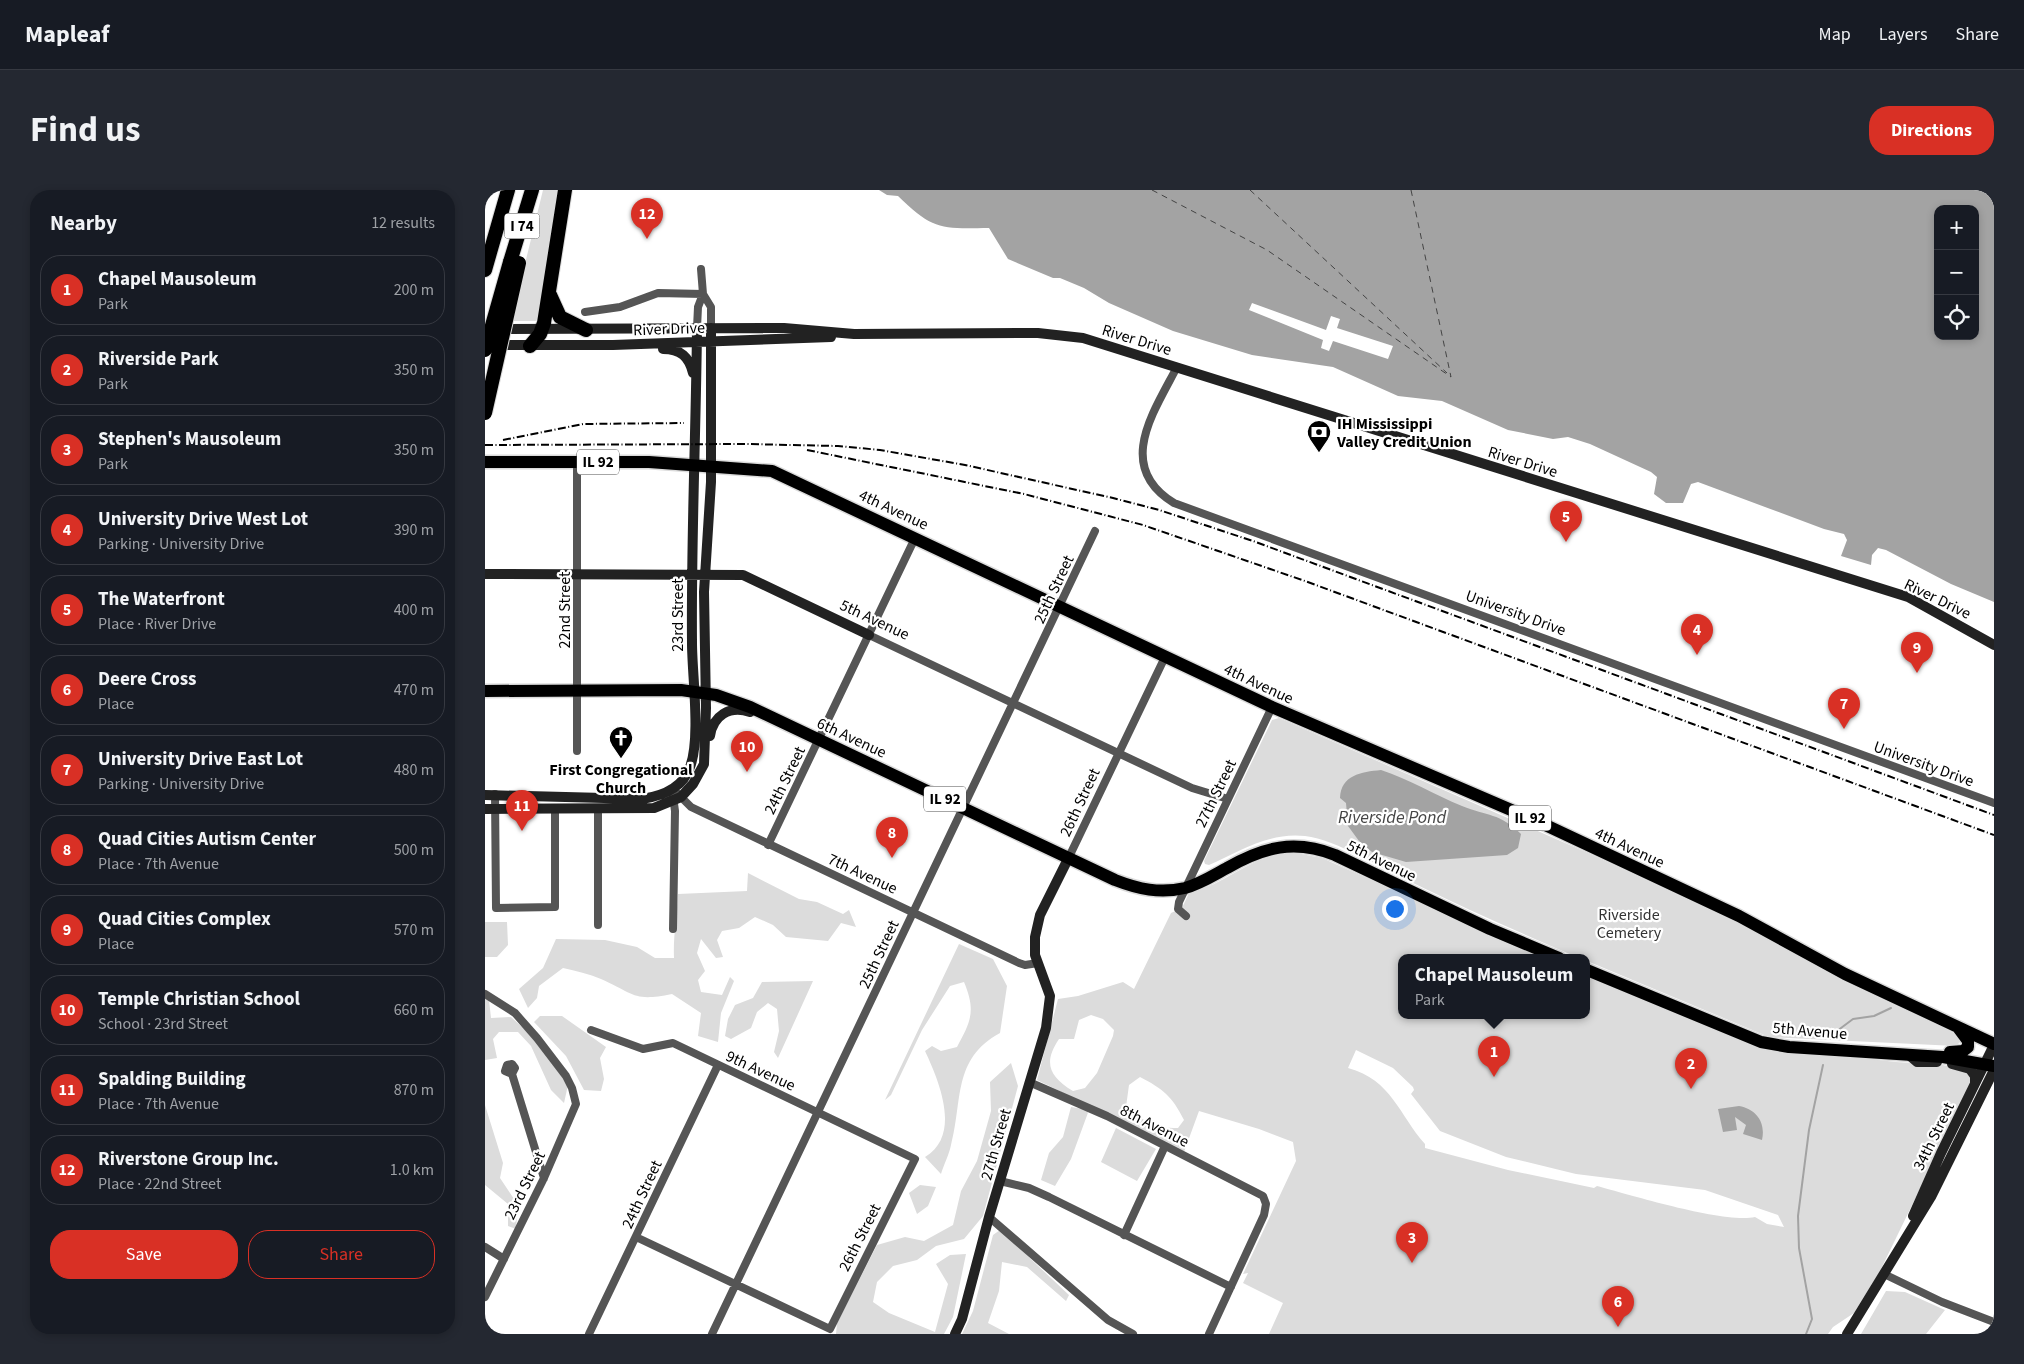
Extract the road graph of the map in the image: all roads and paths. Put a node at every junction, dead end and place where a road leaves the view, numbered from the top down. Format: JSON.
{"nodes":[{"id":1,"x":508,"y":190,"type":"edge"},
{"id":2,"x":532,"y":190,"type":"edge"},
{"id":3,"x":565,"y":190,"type":"edge"},
{"id":4,"x":503,"y":208,"type":"junction"},
{"id":5,"x":485,"y":244,"type":"edge"},
{"id":6,"x":515,"y":262,"type":"junction"},
{"id":7,"x":486,"y":266,"type":"edge"},
{"id":8,"x":701,"y":269,"type":"dead end"},
{"id":9,"x":549,"y":292,"type":"junction"},
{"id":10,"x":703,"y":294,"type":"junction"},
{"id":11,"x":585,"y":312,"type":"dead end"},
{"id":12,"x":697,"y":328,"type":"junction"},
{"id":13,"x":711,"y":328,"type":"junction"},
{"id":14,"x":485,"y":329,"type":"edge"},
{"id":15,"x":542,"y":329,"type":"junction"},
{"id":16,"x":586,"y":330,"type":"junction"},
{"id":17,"x":854,"y":334,"type":"junction"},
{"id":18,"x":697,"y":342,"type":"junction"},
{"id":19,"x":710,"y":342,"type":"junction"},
{"id":20,"x":485,"y":345,"type":"edge"},
{"id":21,"x":600,"y":345,"type":"junction"},
{"id":22,"x":530,"y":346,"type":"junction"},
{"id":23,"x":485,"y":350,"type":"edge"},
{"id":24,"x":1177,"y":368,"type":"junction"},
{"id":25,"x":695,"y":392,"type":"junction"},
{"id":26,"x":485,"y":413,"type":"edge"},
{"id":27,"x":485,"y":462,"type":"edge"},
{"id":28,"x":695,"y":466,"type":"junction"},
{"id":29,"x":711,"y":467,"type":"junction"},
{"id":30,"x":577,"y":469,"type":"dead end"},
{"id":31,"x":1095,"y":531,"type":"dead end"},
{"id":32,"x":915,"y":538,"type":"junction"},
{"id":33,"x":485,"y":574,"type":"edge"},
{"id":34,"x":577,"y":574,"type":"junction"},
{"id":35,"x":692,"y":575,"type":"junction"},
{"id":36,"x":705,"y":575,"type":"junction"},
{"id":37,"x":1060,"y":606,"type":"junction"},
{"id":38,"x":869,"y":635,"type":"junction"},
{"id":39,"x":1994,"y":645,"type":"edge"},
{"id":40,"x":1165,"y":657,"type":"junction"},
{"id":41,"x":485,"y":690,"type":"edge"},
{"id":42,"x":578,"y":690,"type":"junction"},
{"id":43,"x":700,"y":693,"type":"junction"},
{"id":44,"x":1013,"y":703,"type":"junction"},
{"id":45,"x":1272,"y":707,"type":"junction"},
{"id":46,"x":783,"y":722,"type":"junction"},
{"id":47,"x":819,"y":739,"type":"junction"},
{"id":48,"x":577,"y":751,"type":"dead end"},
{"id":49,"x":1119,"y":753,"type":"junction"},
{"id":50,"x":704,"y":764,"type":"junction"},
{"id":51,"x":673,"y":789,"type":"junction"},
{"id":52,"x":490,"y":794,"type":"edge"},
{"id":53,"x":677,"y":799,"type":"junction"},
{"id":54,"x":1228,"y":799,"type":"junction"},
{"id":55,"x":1994,"y":803,"type":"edge"},
{"id":56,"x":963,"y":808,"type":"junction"},
{"id":57,"x":490,"y":809,"type":"edge"},
{"id":58,"x":555,"y":809,"type":"junction"},
{"id":59,"x":598,"y":809,"type":"junction"},
{"id":60,"x":768,"y":845,"type":"junction"},
{"id":61,"x":1069,"y":857,"type":"junction"},
{"id":62,"x":1187,"y":887,"type":"junction"},
{"id":63,"x":913,"y":913,"type":"junction"},
{"id":64,"x":1186,"y":916,"type":"dead end"},
{"id":65,"x":598,"y":924,"type":"dead end"},
{"id":66,"x":673,"y":929,"type":"dead end"},
{"id":67,"x":1550,"y":954,"type":"edge"},
{"id":68,"x":1038,"y":963,"type":"junction"},
{"id":69,"x":1590,"y":971,"type":"edge"},
{"id":70,"x":485,"y":994,"type":"edge"},
{"id":71,"x":1958,"y":1028,"type":"junction"},
{"id":72,"x":591,"y":1030,"type":"dead end"},
{"id":73,"x":1994,"y":1044,"type":"edge"},
{"id":74,"x":1910,"y":1056,"type":"junction"},
{"id":75,"x":718,"y":1065,"type":"junction"},
{"id":76,"x":1991,"y":1066,"type":"edge"},
{"id":77,"x":512,"y":1074,"type":"dead end"},
{"id":78,"x":1029,"y":1082,"type":"junction"},
{"id":79,"x":1994,"y":1082,"type":"edge"},
{"id":80,"x":1975,"y":1083,"type":"junction"},
{"id":81,"x":1980,"y":1099,"type":"junction"},
{"id":82,"x":819,"y":1113,"type":"junction"},
{"id":83,"x":1165,"y":1146,"type":"junction"},
{"id":84,"x":915,"y":1159,"type":"joint"},
{"id":85,"x":544,"y":1178,"type":"junction"},
{"id":86,"x":1000,"y":1181,"type":"junction"},
{"id":87,"x":989,"y":1217,"type":"junction"},
{"id":88,"x":1124,"y":1235,"type":"junction"},
{"id":89,"x":635,"y":1237,"type":"junction"},
{"id":90,"x":1903,"y":1242,"type":"junction"},
{"id":91,"x":485,"y":1247,"type":"edge"},
{"id":92,"x":504,"y":1259,"type":"junction"},
{"id":93,"x":1884,"y":1274,"type":"junction"},
{"id":94,"x":736,"y":1285,"type":"junction"},
{"id":95,"x":1231,"y":1287,"type":"junction"},
{"id":96,"x":485,"y":1298,"type":"edge"},
{"id":97,"x":1994,"y":1322,"type":"edge"},
{"id":98,"x":589,"y":1334,"type":"edge"},
{"id":99,"x":712,"y":1334,"type":"edge"},
{"id":100,"x":955,"y":1334,"type":"edge"},
{"id":101,"x":1133,"y":1334,"type":"edge"},
{"id":102,"x":1209,"y":1334,"type":"edge"},
{"id":103,"x":1847,"y":1334,"type":"edge"}],
"edges":[{"from":1,"to":4,"type":"highway","number":"I 74"},
{"from":2,"to":6,"type":"highway","number":"I 74"},
{"from":3,"to":9,"type":"highway"},
{"from":4,"to":5,"type":"highway"},
{"from":4,"to":7,"type":"highway","number":"I 74"},
{"from":6,"to":23,"type":"highway","number":"I 74","bridge":true},
{"from":6,"to":26,"type":"highway","bridge":true},
{"from":8,"to":10,"type":"street","name":"23rd Street"},
{"from":9,"to":15,"type":"highway"},
{"from":9,"to":16,"type":"highway"},
{"from":10,"to":11,"type":"street"},
{"from":10,"to":12,"type":"street","name":"23rd Street"},
{"from":10,"to":13,"type":"street","name":"23rd Street"},
{"from":12,"to":13,"type":"street","name":"River Drive"},
{"from":12,"to":16,"type":"street","name":"River Drive"},
{"from":12,"to":18,"type":"street","name":"23rd Street"},
{"from":13,"to":17,"type":"street","name":"River Drive"},
{"from":13,"to":19,"type":"street","name":"23rd Street"},
{"from":14,"to":15,"type":"street","name":"River Drive"},
{"from":15,"to":16,"type":"street","name":"River Drive"},
{"from":15,"to":22,"type":"highway"},
{"from":17,"to":19,"type":"street","name":"River Drive"},
{"from":17,"to":24,"type":"street","name":"River Drive"},
{"from":18,"to":19,"type":"street","name":"River Drive"},
{"from":18,"to":21,"type":"street","name":"River Drive"},
{"from":18,"to":25,"type":"street","name":"23rd Street"},
{"from":19,"to":29,"type":"street","name":"23rd Street"},
{"from":20,"to":22,"type":"street","name":"River Drive"},
{"from":21,"to":22,"type":"street","name":"River Drive"},
{"from":21,"to":25,"type":"street"},
{"from":24,"to":39,"type":"street","name":"River Drive"},
{"from":24,"to":55,"type":"street","name":"University Drive"},
{"from":25,"to":28,"type":"street","name":"23rd Street"},
{"from":27,"to":28,"type":"main road","name":"4th Avenue","number":"IL 92"},
{"from":28,"to":29,"type":"main road","name":"4th Avenue","number":"IL 92"},
{"from":28,"to":35,"type":"street","name":"23rd Street"},
{"from":29,"to":32,"type":"main road","name":"4th Avenue","number":"IL 92"},
{"from":29,"to":36,"type":"street","name":"23rd Street"},
{"from":30,"to":34,"type":"street","name":"22nd Street"},
{"from":31,"to":37,"type":"street","name":"25th Street"},
{"from":32,"to":37,"type":"main road","name":"4th Avenue","number":"IL 92"},
{"from":32,"to":38,"type":"street","name":"24th Street"},
{"from":33,"to":34,"type":"street","name":"5th Avenue"},
{"from":34,"to":35,"type":"street","name":"5th Avenue"},
{"from":34,"to":42,"type":"street","name":"22nd Street"},
{"from":35,"to":36,"type":"street","name":"5th Avenue"},
{"from":35,"to":43,"type":"street","name":"23rd Street"},
{"from":36,"to":38,"type":"street","name":"5th Avenue"},
{"from":36,"to":43,"type":"street","name":"23rd Street"},
{"from":37,"to":40,"type":"main road","name":"4th Avenue","number":"IL 92"},
{"from":37,"to":44,"type":"street","name":"25th Street"},
{"from":38,"to":44,"type":"street","name":"5th Avenue"},
{"from":38,"to":47,"type":"street","name":"24th Street"},
{"from":40,"to":45,"type":"main road","name":"4th Avenue","number":"IL 92"},
{"from":40,"to":49,"type":"street","name":"26th Street"},
{"from":41,"to":42,"type":"main road","name":"6th Avenue","number":"IL 92"},
{"from":42,"to":43,"type":"main road","name":"6th Avenue","number":"IL 92"},
{"from":42,"to":48,"type":"street","name":"22nd Street"},
{"from":43,"to":46,"type":"main road","name":"6th Avenue","number":"IL 92"},
{"from":43,"to":50,"type":"street","name":"23rd Street"},
{"from":43,"to":51,"type":"street","name":"23rd Street"},
{"from":44,"to":49,"type":"street","name":"5th Avenue"},
{"from":44,"to":56,"type":"street","name":"25th Street"},
{"from":45,"to":54,"type":"street","name":"27th Street"},
{"from":45,"to":71,"type":"main road","name":"4th Avenue","number":"IL 92"},
{"from":46,"to":47,"type":"main road","name":"6th Avenue","number":"IL 92"},
{"from":46,"to":50,"type":"street"},
{"from":47,"to":56,"type":"main road","name":"6th Avenue","number":"IL 92"},
{"from":47,"to":60,"type":"street","name":"24th Street"},
{"from":49,"to":54,"type":"street","name":"5th Avenue"},
{"from":49,"to":61,"type":"street","name":"26th Street"},
{"from":50,"to":53,"type":"street","name":"23rd Street"},
{"from":51,"to":52,"type":"street"},
{"from":51,"to":53,"type":"street"},
{"from":52,"to":57,"type":"street"},
{"from":53,"to":59,"type":"street"},
{"from":53,"to":60,"type":"street","name":"7th Avenue"},
{"from":53,"to":66,"type":"street"},
{"from":54,"to":62,"type":"street","name":"27th Street"},
{"from":56,"to":61,"type":"main road","name":"6th Avenue","number":"IL 92"},
{"from":56,"to":63,"type":"street","name":"25th Street"},
{"from":57,"to":58,"type":"street"},
{"from":57,"to":58,"type":"street"},
{"from":58,"to":59,"type":"street"},
{"from":59,"to":65,"type":"street"},
{"from":60,"to":63,"type":"street","name":"7th Avenue"},
{"from":61,"to":62,"type":"main road","name":"6th Avenue","number":"IL 92"},
{"from":61,"to":68,"type":"street","name":"26th Street"},
{"from":62,"to":64,"type":"street","name":"27th Street"},
{"from":62,"to":67,"type":"main road","name":"5th Avenue","number":"IL 92"},
{"from":63,"to":68,"type":"street","name":"7th Avenue"},
{"from":63,"to":82,"type":"street","name":"25th Street"},
{"from":68,"to":78,"type":"street","name":"27th Street"},
{"from":69,"to":74,"type":"main road","name":"5th Avenue"},
{"from":70,"to":85,"type":"street","name":"23rd Street"},
{"from":71,"to":73,"type":"main road","name":"4th Avenue","number":"IL 92"},
{"from":71,"to":74,"type":"main road"},
{"from":72,"to":75,"type":"street","name":"9th Avenue"},
{"from":73,"to":76,"type":"street","name":"34th Street"},
{"from":74,"to":76,"type":"main road","name":"5th Avenue"},
{"from":74,"to":80,"type":"street"},
{"from":75,"to":82,"type":"street","name":"9th Avenue"},
{"from":75,"to":89,"type":"street","name":"24th Street"},
{"from":76,"to":80,"type":"street","name":"34th Street"},
{"from":76,"to":81,"type":"street","name":"34th Street"},
{"from":77,"to":85,"type":"street"},
{"from":78,"to":83,"type":"street","name":"8th Avenue"},
{"from":78,"to":86,"type":"street","name":"27th Street"},
{"from":79,"to":81,"type":"street"},
{"from":80,"to":90,"type":"street","name":"34th Street"},
{"from":81,"to":90,"type":"street","name":"34th Street"},
{"from":82,"to":84,"type":"street","name":"9th Avenue"},
{"from":82,"to":94,"type":"street","name":"25th Street"},
{"from":83,"to":88,"type":"street"},
{"from":83,"to":95,"type":"street","name":"8th Avenue"},
{"from":84,"to":94,"type":"street","name":"26th Street"},
{"from":85,"to":92,"type":"street","name":"23rd Street"},
{"from":86,"to":87,"type":"street","name":"27th Street"},
{"from":86,"to":88,"type":"street"},
{"from":87,"to":100,"type":"street","name":"27th Street"},
{"from":87,"to":101,"type":"street"},
{"from":88,"to":95,"type":"street"},
{"from":89,"to":94,"type":"street"},
{"from":89,"to":98,"type":"street","name":"24th Street"},
{"from":90,"to":93,"type":"street","name":"34th Street"},
{"from":91,"to":92,"type":"street"},
{"from":92,"to":96,"type":"street","name":"23rd Street"},
{"from":93,"to":97,"type":"street"},
{"from":93,"to":103,"type":"street","name":"34th Street"},
{"from":94,"to":99,"type":"street","name":"25th Street"},
{"from":95,"to":102,"type":"street"}]}
